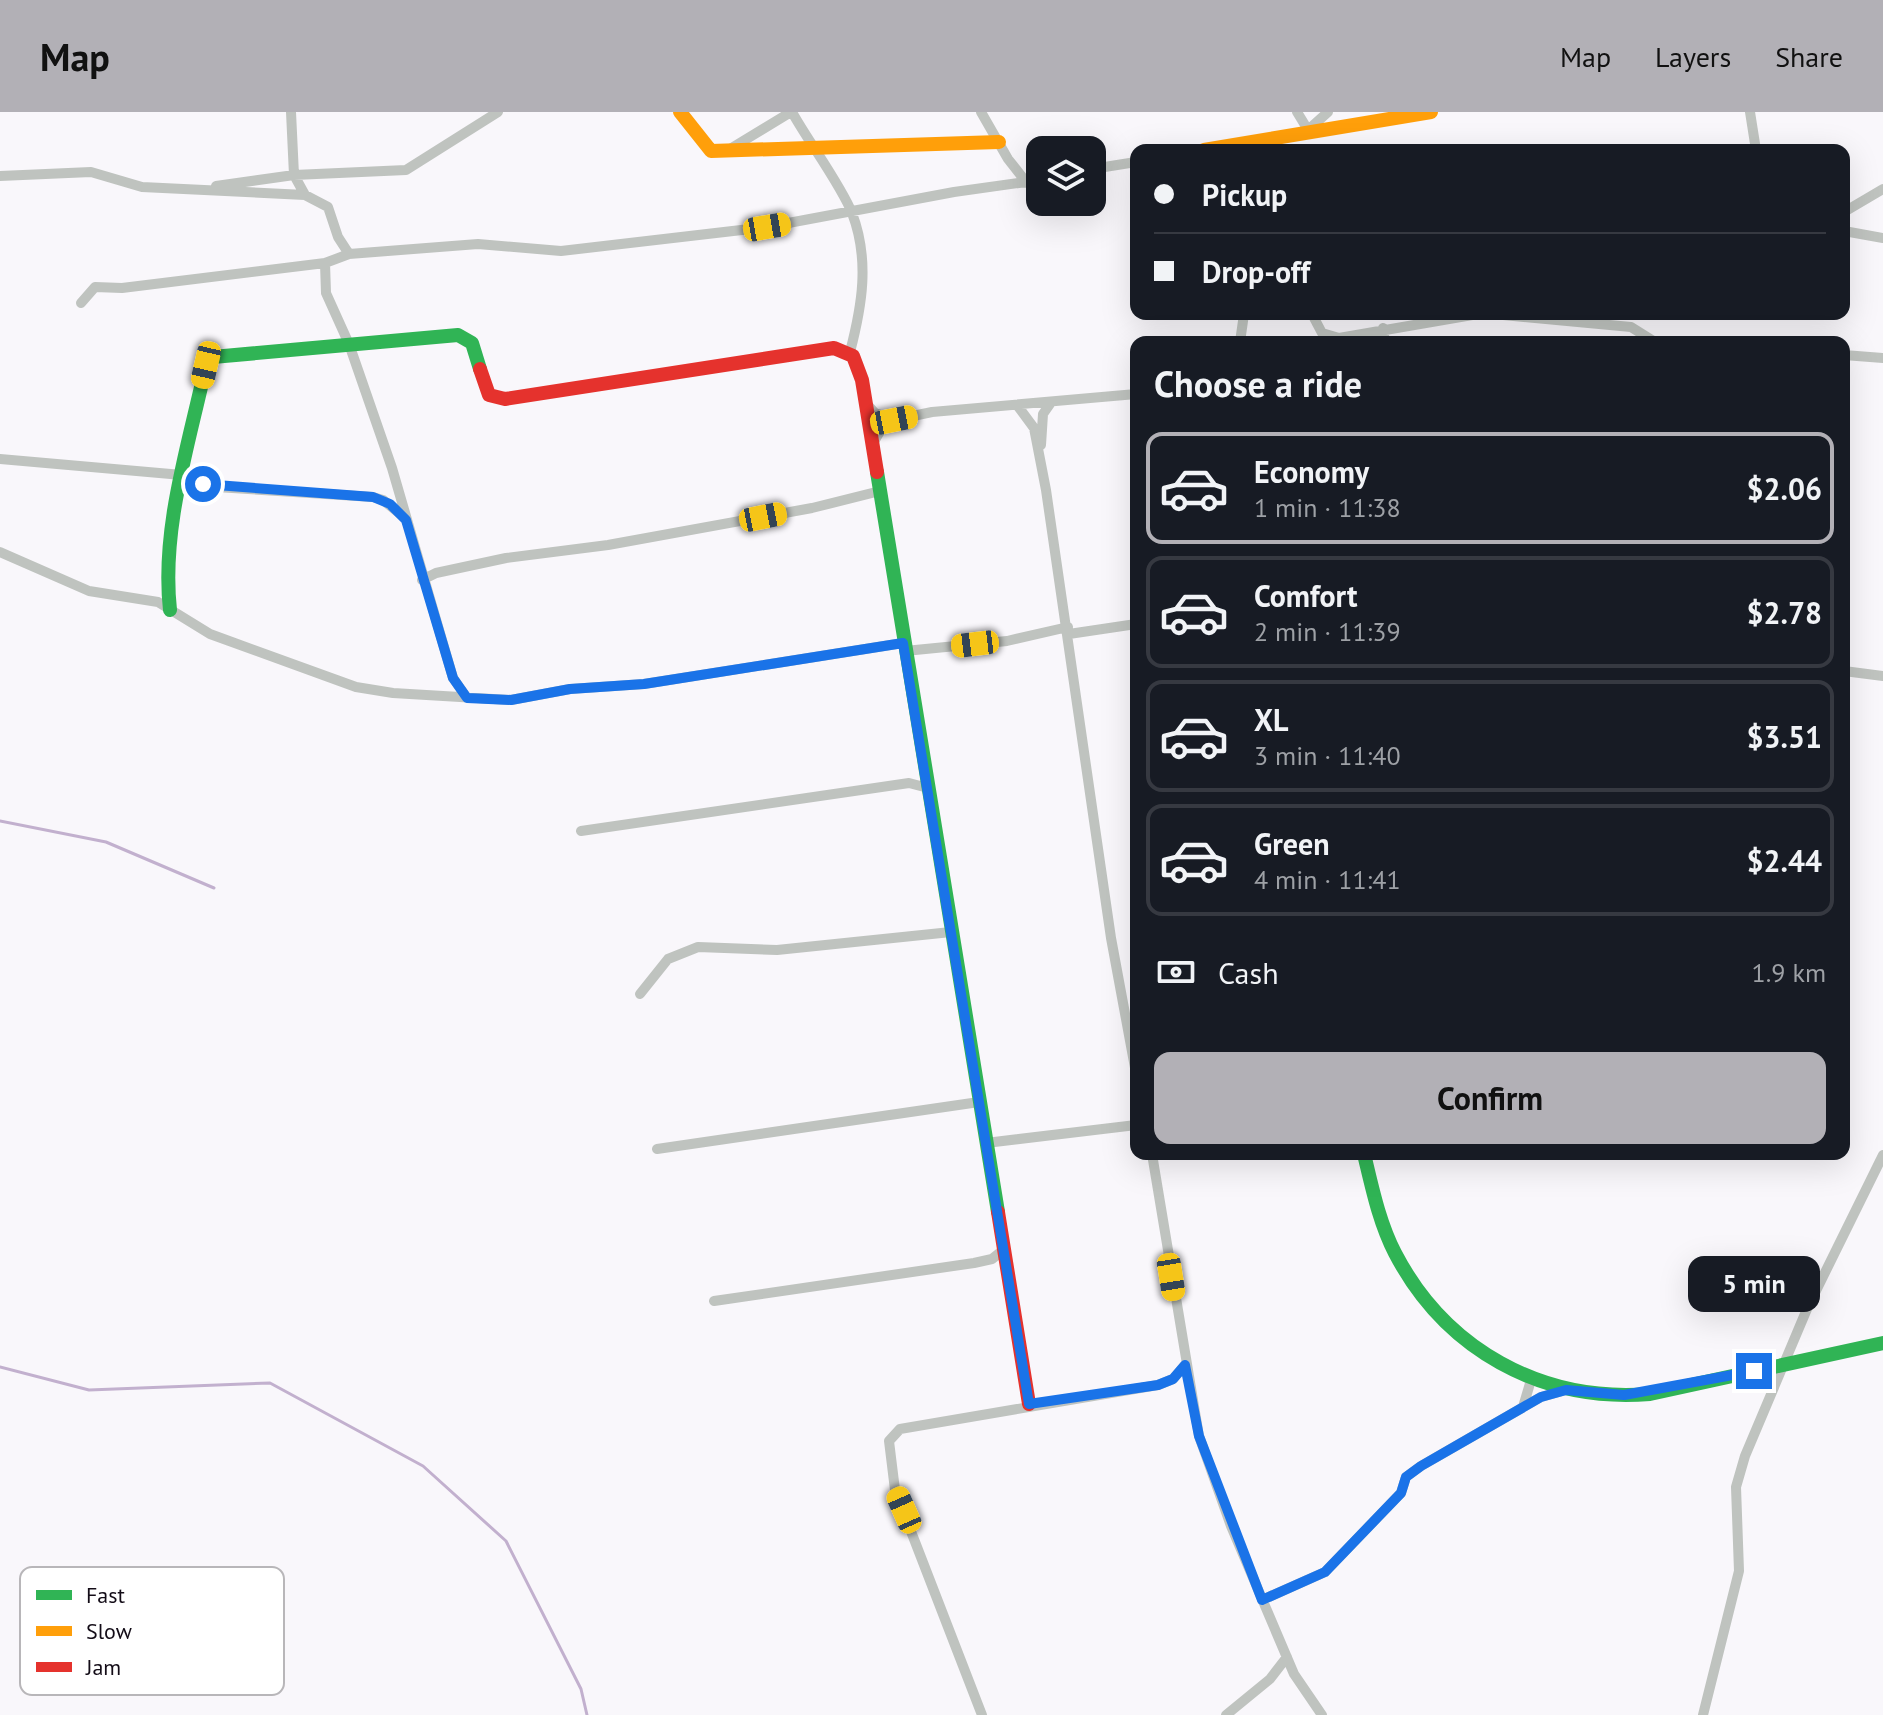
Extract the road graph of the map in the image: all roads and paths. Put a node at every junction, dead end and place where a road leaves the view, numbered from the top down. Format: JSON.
{"nodes":[{"id":1,"x":291,"y":112,"type":"edge"},
{"id":2,"x":498,"y":112,"type":"edge"},
{"id":3,"x":680,"y":112,"type":"edge"},
{"id":4,"x":792,"y":112,"type":"edge"},
{"id":5,"x":981,"y":112,"type":"edge"},
{"id":6,"x":1297,"y":112,"type":"edge"},
{"id":7,"x":1328,"y":112,"type":"edge"},
{"id":8,"x":1431,"y":112,"type":"edge"},
{"id":9,"x":1750,"y":112,"type":"edge"},
{"id":10,"x":1308,"y":130,"type":"junction"},
{"id":11,"x":999,"y":142,"type":"junction"},
{"id":12,"x":1239,"y":144,"type":"edge"},
{"id":13,"x":1755,"y":144,"type":"edge"},
{"id":14,"x":729,"y":150,"type":"junction"},
{"id":15,"x":813,"y":150,"type":"junction"},
{"id":16,"x":1130,"y":163,"type":"edge"},
{"id":17,"x":1106,"y":167,"type":"edge"},
{"id":18,"x":294,"y":175,"type":"junction"},
{"id":19,"x":0,"y":176,"type":"edge"},
{"id":20,"x":1026,"y":182,"type":"edge"},
{"id":21,"x":1026,"y":183,"type":"edge"},
{"id":22,"x":211,"y":188,"type":"junction"},
{"id":23,"x":1883,"y":189,"type":"edge"},
{"id":24,"x":305,"y":195,"type":"junction"},
{"id":25,"x":1850,"y":208,"type":"edge"},
{"id":26,"x":852,"y":211,"type":"junction"},
{"id":27,"x":1850,"y":232,"type":"edge"},
{"id":28,"x":1883,"y":238,"type":"edge"},
{"id":29,"x":349,"y":254,"type":"junction"},
{"id":30,"x":325,"y":263,"type":"junction"},
{"id":31,"x":81,"y":303,"type":"dead end"},
{"id":32,"x":1437,"y":320,"type":"edge"},
{"id":33,"x":1557,"y":320,"type":"edge"},
{"id":34,"x":1383,"y":328,"type":"junction"},
{"id":35,"x":1340,"y":336,"type":"edge"},
{"id":36,"x":1384,"y":336,"type":"edge"},
{"id":37,"x":1645,"y":336,"type":"edge"},
{"id":38,"x":346,"y":337,"type":"junction"},
{"id":39,"x":850,"y":352,"type":"junction"},
{"id":40,"x":1850,"y":355,"type":"edge"},
{"id":41,"x":1883,"y":358,"type":"edge"},
{"id":42,"x":1130,"y":395,"type":"edge"},
{"id":43,"x":866,"y":402,"type":"junction"},
{"id":44,"x":1050,"y":404,"type":"junction"},
{"id":45,"x":1017,"y":405,"type":"junction"},
{"id":46,"x":894,"y":420,"type":"junction"},
{"id":47,"x":872,"y":445,"type":"junction"},
{"id":48,"x":0,"y":459,"type":"edge"},
{"id":49,"x":1040,"y":459,"type":"junction"},
{"id":50,"x":182,"y":475,"type":"junction"},
{"id":51,"x":397,"y":488,"type":"junction"},
{"id":52,"x":880,"y":491,"type":"junction"},
{"id":53,"x":383,"y":500,"type":"junction"},
{"id":54,"x":406,"y":520,"type":"junction"},
{"id":55,"x":0,"y":552,"type":"edge"},
{"id":56,"x":418,"y":565,"type":"junction"},
{"id":57,"x":436,"y":573,"type":"junction"},
{"id":58,"x":422,"y":580,"type":"junction"},
{"id":59,"x":167,"y":582,"type":"junction"},
{"id":60,"x":147,"y":599,"type":"junction"},
{"id":61,"x":170,"y":610,"type":"junction"},
{"id":62,"x":1130,"y":625,"type":"edge"},
{"id":63,"x":1069,"y":631,"type":"junction"},
{"id":64,"x":904,"y":647,"type":"junction"},
{"id":65,"x":1850,"y":672,"type":"edge"},
{"id":66,"x":1883,"y":676,"type":"edge"},
{"id":67,"x":453,"y":678,"type":"junction"},
{"id":68,"x":443,"y":696,"type":"junction"},
{"id":69,"x":467,"y":698,"type":"junction"},
{"id":70,"x":924,"y":768,"type":"junction"},
{"id":71,"x":909,"y":783,"type":"junction"},
{"id":72,"x":928,"y":788,"type":"junction"},
{"id":73,"x":581,"y":831,"type":"dead end"},
{"id":74,"x":951,"y":932,"type":"junction"},
{"id":75,"x":640,"y":994,"type":"dead end"},
{"id":76,"x":1130,"y":1038,"type":"edge"},
{"id":77,"x":979,"y":1102,"type":"junction"},
{"id":78,"x":1130,"y":1126,"type":"edge"},
{"id":79,"x":986,"y":1143,"type":"junction"},
{"id":80,"x":657,"y":1149,"type":"dead end"},
{"id":81,"x":1883,"y":1155,"type":"edge"},
{"id":82,"x":1153,"y":1160,"type":"edge"},
{"id":83,"x":1366,"y":1160,"type":"edge"},
{"id":84,"x":1002,"y":1251,"type":"junction"},
{"id":85,"x":714,"y":1301,"type":"dead end"},
{"id":86,"x":1883,"y":1343,"type":"edge"},
{"id":87,"x":1185,"y":1365,"type":"junction"},
{"id":88,"x":1782,"y":1365,"type":"junction"},
{"id":89,"x":1531,"y":1380,"type":"junction"},
{"id":90,"x":1566,"y":1390,"type":"junction"},
{"id":91,"x":1029,"y":1404,"type":"junction"},
{"id":92,"x":1523,"y":1407,"type":"junction"},
{"id":93,"x":1262,"y":1600,"type":"junction"},
{"id":94,"x":1287,"y":1657,"type":"junction"},
{"id":95,"x":982,"y":1715,"type":"edge"},
{"id":96,"x":1226,"y":1715,"type":"edge"},
{"id":97,"x":1322,"y":1715,"type":"edge"},
{"id":98,"x":1703,"y":1715,"type":"edge"}],
"edges":[{"from":1,"to":18,"type":"street"},
{"from":2,"to":18,"type":"street"},
{"from":3,"to":14,"type":"street"},
{"from":4,"to":14,"type":"street"},
{"from":4,"to":15,"type":"street"},
{"from":5,"to":11,"type":"street"},
{"from":6,"to":10,"type":"street"},
{"from":7,"to":10,"type":"street"},
{"from":8,"to":10,"type":"street"},
{"from":9,"to":13,"type":"street"},
{"from":10,"to":12,"type":"street"},
{"from":11,"to":15,"type":"street"},
{"from":11,"to":20,"type":"street"},
{"from":14,"to":15,"type":"street"},
{"from":15,"to":26,"type":"street"},
{"from":16,"to":17,"type":"street"},
{"from":18,"to":22,"type":"street"},
{"from":18,"to":24,"type":"street"},
{"from":19,"to":22,"type":"street"},
{"from":21,"to":26,"type":"street"},
{"from":22,"to":24,"type":"street"},
{"from":23,"to":25,"type":"street"},
{"from":24,"to":29,"type":"street"},
{"from":26,"to":29,"type":"street"},
{"from":26,"to":39,"type":"street"},
{"from":27,"to":28,"type":"street"},
{"from":29,"to":30,"type":"street"},
{"from":30,"to":31,"type":"street"},
{"from":30,"to":38,"type":"street"},
{"from":32,"to":34,"type":"street"},
{"from":33,"to":37,"type":"street"},
{"from":34,"to":35,"type":"street"},
{"from":34,"to":36,"type":"street"},
{"from":38,"to":39,"type":"street"},
{"from":38,"to":50,"type":"street"},
{"from":38,"to":51,"type":"street"},
{"from":39,"to":43,"type":"street"},
{"from":40,"to":41,"type":"street"},
{"from":42,"to":44,"type":"street"},
{"from":43,"to":46,"type":"street"},
{"from":43,"to":47,"type":"street"},
{"from":44,"to":45,"type":"street"},
{"from":44,"to":49,"type":"street"},
{"from":45,"to":46,"type":"street"},
{"from":45,"to":49,"type":"street"},
{"from":46,"to":47,"type":"street"},
{"from":47,"to":52,"type":"street"},
{"from":48,"to":50,"type":"street"},
{"from":49,"to":63,"type":"street"},
{"from":50,"to":53,"type":"street"},
{"from":50,"to":59,"type":"street"},
{"from":51,"to":53,"type":"street"},
{"from":51,"to":54,"type":"street"},
{"from":52,"to":57,"type":"street"},
{"from":52,"to":64,"type":"street"},
{"from":53,"to":54,"type":"street"},
{"from":54,"to":56,"type":"street"},
{"from":55,"to":60,"type":"street"},
{"from":56,"to":57,"type":"street"},
{"from":56,"to":58,"type":"street"},
{"from":57,"to":58,"type":"street"},
{"from":58,"to":67,"type":"street"},
{"from":59,"to":60,"type":"street"},
{"from":59,"to":61,"type":"street"},
{"from":60,"to":61,"type":"street"},
{"from":61,"to":68,"type":"street"},
{"from":62,"to":63,"type":"street"},
{"from":63,"to":64,"type":"street"},
{"from":63,"to":76,"type":"street"},
{"from":64,"to":69,"type":"street"},
{"from":64,"to":70,"type":"street"},
{"from":65,"to":66,"type":"street"},
{"from":67,"to":68,"type":"street"},
{"from":67,"to":69,"type":"street"},
{"from":68,"to":69,"type":"street"},
{"from":70,"to":71,"type":"street"},
{"from":70,"to":72,"type":"street"},
{"from":71,"to":72,"type":"street"},
{"from":71,"to":73,"type":"street"},
{"from":72,"to":74,"type":"street"},
{"from":74,"to":75,"type":"street"},
{"from":74,"to":77,"type":"street"},
{"from":77,"to":79,"type":"street"},
{"from":77,"to":80,"type":"street"},
{"from":78,"to":79,"type":"street"},
{"from":79,"to":84,"type":"street"},
{"from":81,"to":88,"type":"street"},
{"from":82,"to":87,"type":"street"},
{"from":83,"to":89,"type":"street"},
{"from":84,"to":85,"type":"street"},
{"from":84,"to":91,"type":"street"},
{"from":86,"to":88,"type":"street"},
{"from":87,"to":91,"type":"street"},
{"from":87,"to":93,"type":"street"},
{"from":88,"to":90,"type":"street"},
{"from":88,"to":98,"type":"street"},
{"from":89,"to":90,"type":"street"},
{"from":89,"to":92,"type":"street"},
{"from":90,"to":92,"type":"street"},
{"from":91,"to":95,"type":"street"},
{"from":92,"to":93,"type":"street"},
{"from":93,"to":94,"type":"street"},
{"from":94,"to":96,"type":"street"},
{"from":94,"to":97,"type":"street"}]}
